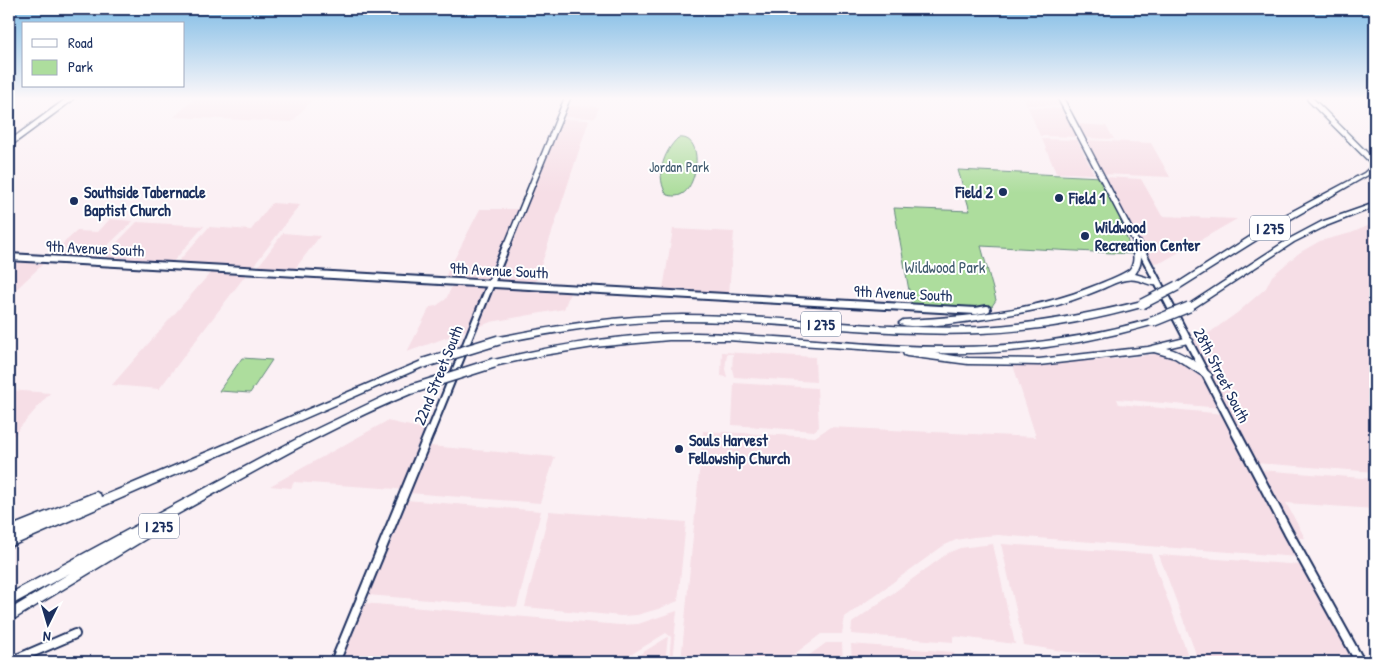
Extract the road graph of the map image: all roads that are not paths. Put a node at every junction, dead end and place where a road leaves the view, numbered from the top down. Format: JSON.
{"nodes":[{"id":1,"x":28,"y":130,"type":"edge"},
{"id":2,"x":554,"y":130,"type":"edge"},
{"id":3,"x":1077,"y":130,"type":"edge"},
{"id":4,"x":1341,"y":130,"type":"edge"},
{"id":5,"x":9,"y":144,"type":"edge"},
{"id":6,"x":1375,"y":165,"type":"edge"},
{"id":7,"x":1375,"y":205,"type":"edge"},
{"id":8,"x":1136,"y":244,"type":"junction"},
{"id":9,"x":9,"y":257,"type":"edge"},
{"id":10,"x":1120,"y":278,"type":"junction"},
{"id":11,"x":1156,"y":282,"type":"junction"},
{"id":12,"x":492,"y":284,"type":"junction"},
{"id":13,"x":988,"y":309,"type":"dead end"},
{"id":14,"x":847,"y":325,"type":"junction"},
{"id":15,"x":1189,"y":340,"type":"junction"},
{"id":16,"x":828,"y":344,"type":"junction"},
{"id":17,"x":1148,"y":350,"type":"junction"},
{"id":18,"x":1207,"y":375,"type":"junction"},
{"id":19,"x":300,"y":417,"type":"junction"},
{"id":20,"x":310,"y":437,"type":"junction"},
{"id":21,"x":9,"y":532,"type":"edge"},
{"id":22,"x":9,"y":542,"type":"edge"},
{"id":23,"x":9,"y":600,"type":"edge"},
{"id":24,"x":9,"y":616,"type":"edge"},
{"id":25,"x":75,"y":634,"type":"dead end"},
{"id":26,"x":10,"y":662,"type":"edge"},
{"id":27,"x":335,"y":662,"type":"edge"},
{"id":28,"x":1360,"y":662,"type":"edge"}],
"edges":[{"from":1,"to":5,"type":"street"},
{"from":2,"to":12,"type":"street","name":"22nd Street South"},
{"from":3,"to":8,"type":"street","name":"28th Street South"},
{"from":4,"to":6,"type":"street"},
{"from":6,"to":14,"type":"highway","number":"I 275","bridge":true},
{"from":7,"to":16,"type":"highway","number":"I 275","bridge":true},
{"from":8,"to":10,"type":"highway"},
{"from":8,"to":11,"type":"street","name":"28th Street South"},
{"from":9,"to":12,"type":"street","name":"9th Avenue South"},
{"from":10,"to":11,"type":"highway"},
{"from":10,"to":14,"type":"highway"},
{"from":11,"to":15,"type":"street","name":"28th Street South"},
{"from":12,"to":13,"type":"street","name":"9th Avenue South"},
{"from":12,"to":27,"type":"street","name":"22nd Street South"},
{"from":14,"to":19,"type":"highway","number":"I 275","bridge":true},
{"from":15,"to":17,"type":"highway"},
{"from":15,"to":18,"type":"street","name":"28th Street South"},
{"from":16,"to":17,"type":"highway"},
{"from":16,"to":20,"type":"highway","number":"I 275","bridge":true},
{"from":17,"to":18,"type":"highway"},
{"from":18,"to":28,"type":"street","name":"28th Street South"},
{"from":19,"to":21,"type":"highway"},
{"from":19,"to":22,"type":"highway","number":"I 275"},
{"from":20,"to":23,"type":"highway"},
{"from":20,"to":24,"type":"highway","number":"I 275"},
{"from":25,"to":26,"type":"street"}]}
